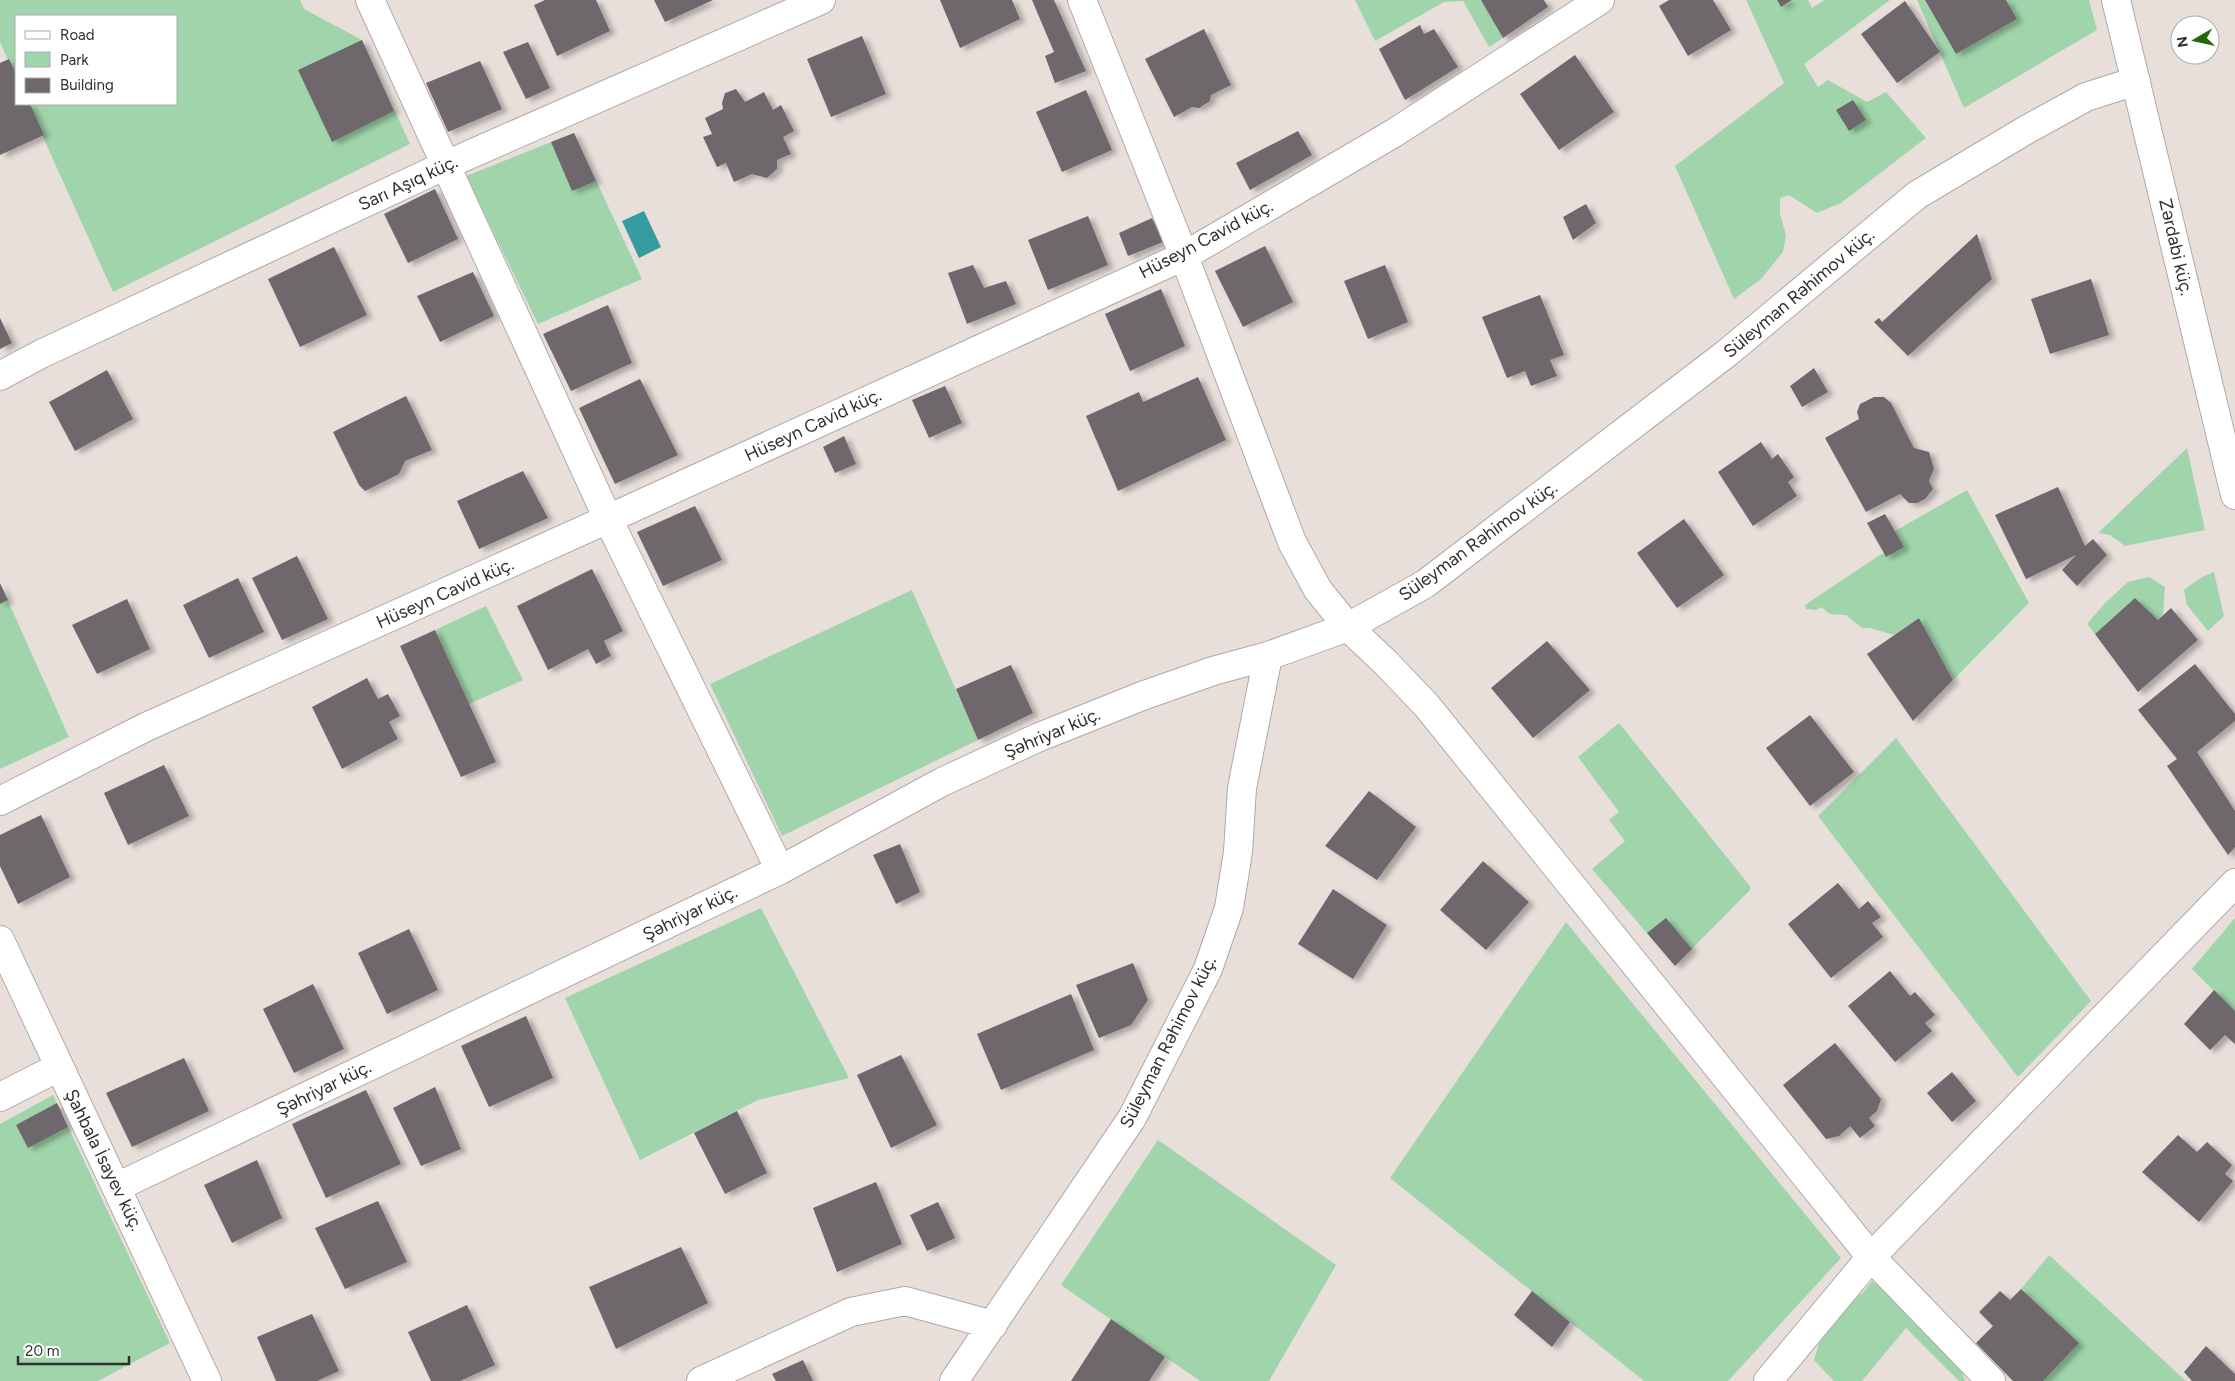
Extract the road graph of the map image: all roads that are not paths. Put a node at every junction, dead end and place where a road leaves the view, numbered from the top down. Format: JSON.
{"nodes":[{"id":1,"x":370,"y":0,"type":"edge"},
{"id":2,"x":821,"y":0,"type":"edge"},
{"id":3,"x":1082,"y":0,"type":"edge"},
{"id":4,"x":1600,"y":0,"type":"edge"},
{"id":5,"x":2116,"y":0,"type":"edge"},
{"id":6,"x":2136,"y":81,"type":"junction"},
{"id":7,"x":446,"y":165,"type":"junction"},
{"id":8,"x":1184,"y":256,"type":"junction"},
{"id":9,"x":0,"y":376,"type":"edge"},
{"id":10,"x":2235,"y":495,"type":"edge"},
{"id":11,"x":608,"y":519,"type":"junction"},
{"id":12,"x":1348,"y":627,"type":"junction"},
{"id":13,"x":1268,"y":656,"type":"junction"},
{"id":14,"x":0,"y":801,"type":"edge"},
{"id":15,"x":780,"y":870,"type":"junction"},
{"id":16,"x":2235,"y":883,"type":"edge"},
{"id":17,"x":0,"y":940,"type":"edge"},
{"id":18,"x":59,"y":1067,"type":"junction"},
{"id":19,"x":0,"y":1097,"type":"edge"},
{"id":20,"x":117,"y":1187,"type":"junction"},
{"id":21,"x":1871,"y":1258,"type":"junction"},
{"id":22,"x":994,"y":1326,"type":"junction"},
{"id":23,"x":207,"y":1381,"type":"edge"},
{"id":24,"x":701,"y":1381,"type":"edge"},
{"id":25,"x":954,"y":1381,"type":"edge"},
{"id":26,"x":1768,"y":1381,"type":"edge"},
{"id":27,"x":1991,"y":1381,"type":"edge"}],
"edges":[{"from":1,"to":7,"type":"street"},
{"from":2,"to":7,"type":"street","name":"Sarı Aşıq küç."},
{"from":3,"to":8,"type":"street"},
{"from":4,"to":8,"type":"street","name":"Hüseyn Cavid küç."},
{"from":5,"to":6,"type":"street","name":"Zərdabi küç."},
{"from":6,"to":10,"type":"street","name":"Zərdabi küç."},
{"from":6,"to":12,"type":"street","name":"Süleyman Rəhimov küç."},
{"from":7,"to":9,"type":"street","name":"Sarı Aşıq küç."},
{"from":7,"to":11,"type":"street"},
{"from":8,"to":11,"type":"street","name":"Hüseyn Cavid küç."},
{"from":8,"to":12,"type":"street"},
{"from":11,"to":14,"type":"street","name":"Hüseyn Cavid küç."},
{"from":11,"to":15,"type":"street"},
{"from":12,"to":13,"type":"street","name":"Süleyman Rəhimov küç."},
{"from":12,"to":21,"type":"street"},
{"from":13,"to":15,"type":"street","name":"Şəhriyar küç."},
{"from":13,"to":22,"type":"street","name":"Süleyman Rəhimov küç."},
{"from":15,"to":20,"type":"street","name":"Şəhriyar küç."},
{"from":16,"to":21,"type":"street"},
{"from":17,"to":18,"type":"street","name":"Şahbala İsayev küç."},
{"from":18,"to":19,"type":"street"},
{"from":18,"to":20,"type":"street","name":"Şahbala İsayev küç."},
{"from":20,"to":23,"type":"street","name":"Şahbala İsayev küç."},
{"from":21,"to":26,"type":"street"},
{"from":21,"to":27,"type":"street"},
{"from":22,"to":24,"type":"street"},
{"from":22,"to":25,"type":"street","name":"Süleyman Rəhimov küç."}]}
